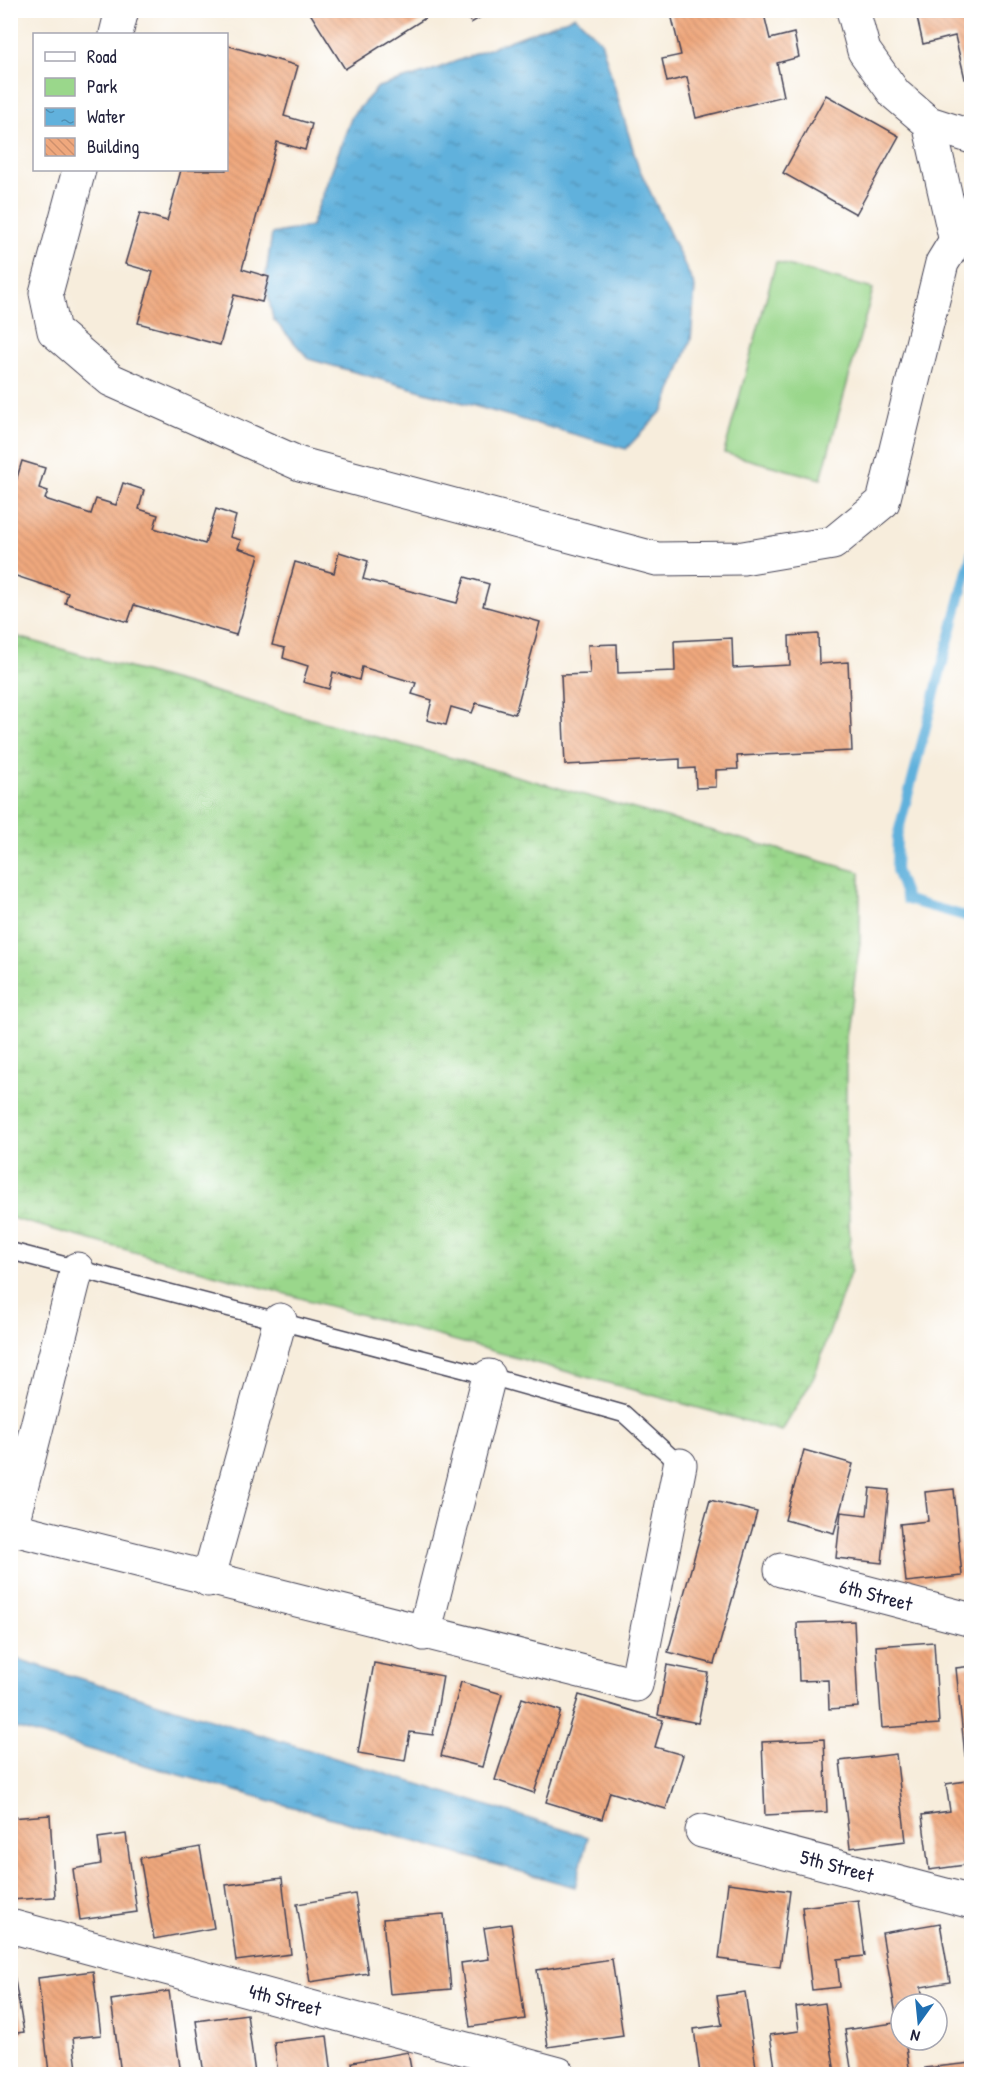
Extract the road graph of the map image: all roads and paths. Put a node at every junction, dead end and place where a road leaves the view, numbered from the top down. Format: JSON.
{"nodes":[{"id":1,"x":122,"y":10,"type":"edge"},
{"id":2,"x":853,"y":10,"type":"edge"},
{"id":3,"x":116,"y":33,"type":"edge"},
{"id":4,"x":929,"y":123,"type":"junction"},
{"id":5,"x":972,"y":137,"type":"edge"},
{"id":6,"x":79,"y":171,"type":"edge"},
{"id":7,"x":963,"y":226,"type":"edge"},
{"id":8,"x":10,"y":1251,"type":"edge"},
{"id":9,"x":77,"y":1269,"type":"junction"},
{"id":10,"x":280,"y":1320,"type":"junction"},
{"id":11,"x":489,"y":1376,"type":"junction"},
{"id":12,"x":680,"y":1465,"type":"joint"},
{"id":13,"x":11,"y":1528,"type":"edge"},
{"id":14,"x":781,"y":1570,"type":"dead end"},
{"id":15,"x":208,"y":1580,"type":"junction"},
{"id":16,"x":972,"y":1620,"type":"edge"},
{"id":17,"x":424,"y":1634,"type":"junction"},
{"id":18,"x":702,"y":1831,"type":"dead end"},
{"id":19,"x":972,"y":1902,"type":"edge"},
{"id":20,"x":10,"y":1926,"type":"edge"},
{"id":21,"x":552,"y":2074,"type":"edge"}],
"edges":[{"from":1,"to":3,"type":"street"},
{"from":2,"to":4,"type":"street"},
{"from":4,"to":5,"type":"street"},
{"from":4,"to":7,"type":"street"},
{"from":6,"to":7,"type":"street"},
{"from":8,"to":9,"type":"lane"},
{"from":9,"to":10,"type":"lane"},
{"from":9,"to":13,"type":"street"},
{"from":10,"to":11,"type":"lane"},
{"from":10,"to":15,"type":"street"},
{"from":11,"to":12,"type":"lane"},
{"from":11,"to":17,"type":"street"},
{"from":12,"to":17,"type":"street"},
{"from":13,"to":15,"type":"street"},
{"from":14,"to":16,"type":"street","name":"6th Street"},
{"from":15,"to":17,"type":"street"},
{"from":18,"to":19,"type":"street","name":"5th Street"},
{"from":20,"to":21,"type":"street","name":"4th Street"}]}
